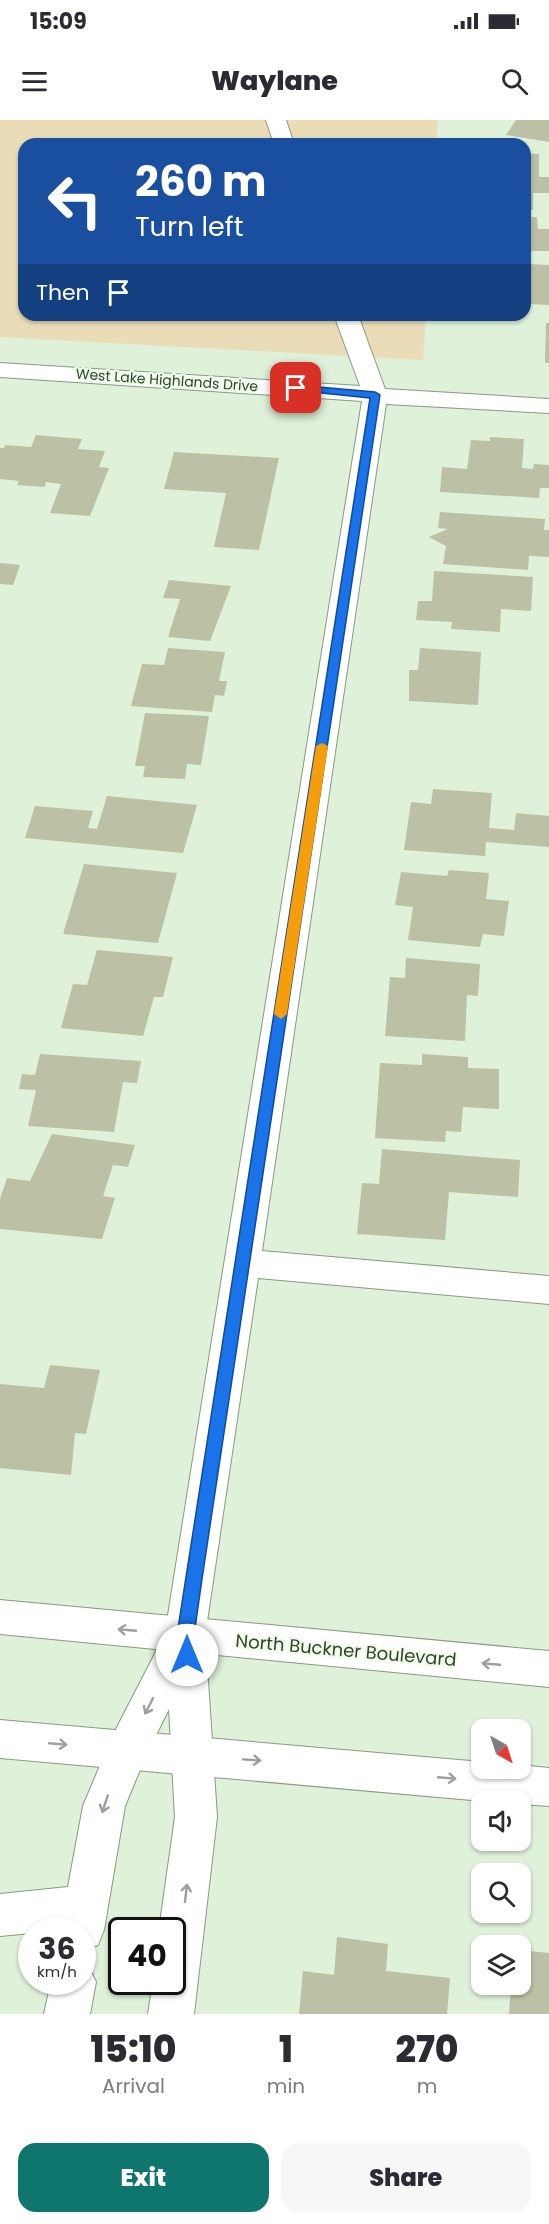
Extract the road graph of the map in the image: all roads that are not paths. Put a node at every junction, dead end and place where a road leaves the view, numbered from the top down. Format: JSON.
{"nodes":[{"id":1,"x":276,"y":120,"type":"edge"},
{"id":2,"x":282,"y":138,"type":"edge"},
{"id":3,"x":348,"y":321,"type":"edge"},
{"id":4,"x":0,"y":370,"type":"edge"},
{"id":5,"x":375,"y":395,"type":"junction"},
{"id":6,"x":549,"y":406,"type":"edge"},
{"id":7,"x":243,"y":1263,"type":"junction"},
{"id":8,"x":549,"y":1290,"type":"edge"},
{"id":9,"x":0,"y":1617,"type":"edge"},
{"id":10,"x":185,"y":1635,"type":"junction"},
{"id":11,"x":549,"y":1670,"type":"edge"},
{"id":12,"x":0,"y":1739,"type":"edge"},
{"id":13,"x":127,"y":1750,"type":"junction"},
{"id":14,"x":194,"y":1756,"type":"junction"},
{"id":15,"x":549,"y":1787,"type":"edge"},
{"id":16,"x":0,"y":1915,"type":"edge"},
{"id":17,"x":56,"y":1917,"type":"edge"},
{"id":18,"x":84,"y":1917,"type":"edge"},
{"id":19,"x":71,"y":1995,"type":"edge"},
{"id":20,"x":67,"y":2014,"type":"edge"},
{"id":21,"x":171,"y":2014,"type":"edge"}],
"edges":[{"from":1,"to":2,"type":"street"},
{"from":3,"to":5,"type":"street"},
{"from":4,"to":5,"type":"street","name":"West Lake Highlands Drive"},
{"from":5,"to":6,"type":"street","name":"West Lake Highlands Drive"},
{"from":5,"to":7,"type":"street"},
{"from":7,"to":8,"type":"street"},
{"from":7,"to":10,"type":"street"},
{"from":10,"to":9,"type":"street","name":"North Buckner Boulevard","one_way":true},
{"from":11,"to":10,"type":"street","name":"North Buckner Boulevard","one_way":true},
{"from":10,"to":13,"type":"street","one_way":true},
{"from":10,"to":14,"type":"street"},
{"from":12,"to":13,"type":"street","one_way":true},
{"from":13,"to":14,"type":"street"},
{"from":13,"to":18,"type":"street","one_way":true},
{"from":14,"to":15,"type":"street","one_way":true},
{"from":21,"to":14,"type":"street","one_way":true},
{"from":16,"to":17,"type":"street"},
{"from":19,"to":20,"type":"street"}]}
